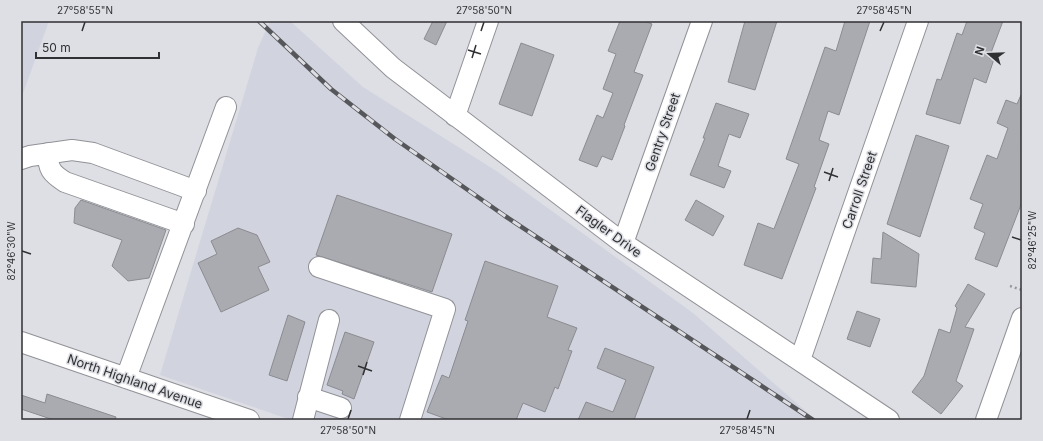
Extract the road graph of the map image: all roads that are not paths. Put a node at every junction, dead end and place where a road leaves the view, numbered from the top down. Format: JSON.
{"nodes":[{"id":1,"x":343,"y":21,"type":"edge"},
{"id":2,"x":488,"y":21,"type":"edge"},
{"id":3,"x":702,"y":21,"type":"edge"},
{"id":4,"x":918,"y":21,"type":"edge"},
{"id":5,"x":226,"y":107,"type":"dead end"},
{"id":6,"x":455,"y":116,"type":"junction"},
{"id":7,"x":48,"y":153,"type":"junction"},
{"id":8,"x":21,"y":159,"type":"edge"},
{"id":9,"x":196,"y":191,"type":"junction"},
{"id":10,"x":184,"y":224,"type":"junction"},
{"id":11,"x":623,"y":243,"type":"junction"},
{"id":12,"x":319,"y":267,"type":"dead end"},
{"id":13,"x":1022,"y":318,"type":"edge"},
{"id":14,"x":330,"y":320,"type":"dead end"},
{"id":15,"x":21,"y":342,"type":"edge"},
{"id":16,"x":800,"y":360,"type":"junction"},
{"id":17,"x":126,"y":378,"type":"junction"},
{"id":18,"x":308,"y":397,"type":"junction"},
{"id":19,"x":341,"y":408,"type":"dead end"},
{"id":20,"x":248,"y":420,"type":"edge"},
{"id":21,"x":303,"y":420,"type":"edge"},
{"id":22,"x":410,"y":420,"type":"edge"},
{"id":23,"x":889,"y":420,"type":"edge"},
{"id":24,"x":986,"y":420,"type":"edge"}],
"edges":[{"from":1,"to":6,"type":"street","name":"Flagler Drive"},
{"from":2,"to":6,"type":"street"},
{"from":3,"to":11,"type":"street","name":"Gentry Street"},
{"from":4,"to":16,"type":"street","name":"Carroll Street"},
{"from":5,"to":9,"type":"street"},
{"from":6,"to":11,"type":"street","name":"Flagler Drive"},
{"from":7,"to":8,"type":"street"},
{"from":7,"to":9,"type":"street"},
{"from":7,"to":10,"type":"street"},
{"from":9,"to":10,"type":"street"},
{"from":10,"to":17,"type":"street"},
{"from":11,"to":16,"type":"street","name":"Flagler Drive"},
{"from":12,"to":22,"type":"street"},
{"from":13,"to":24,"type":"street"},
{"from":14,"to":18,"type":"street"},
{"from":15,"to":17,"type":"street","name":"North Highland Avenue"},
{"from":16,"to":23,"type":"street","name":"Flagler Drive"},
{"from":17,"to":20,"type":"street","name":"North Highland Avenue"},
{"from":18,"to":19,"type":"street"},
{"from":18,"to":21,"type":"street"}]}
